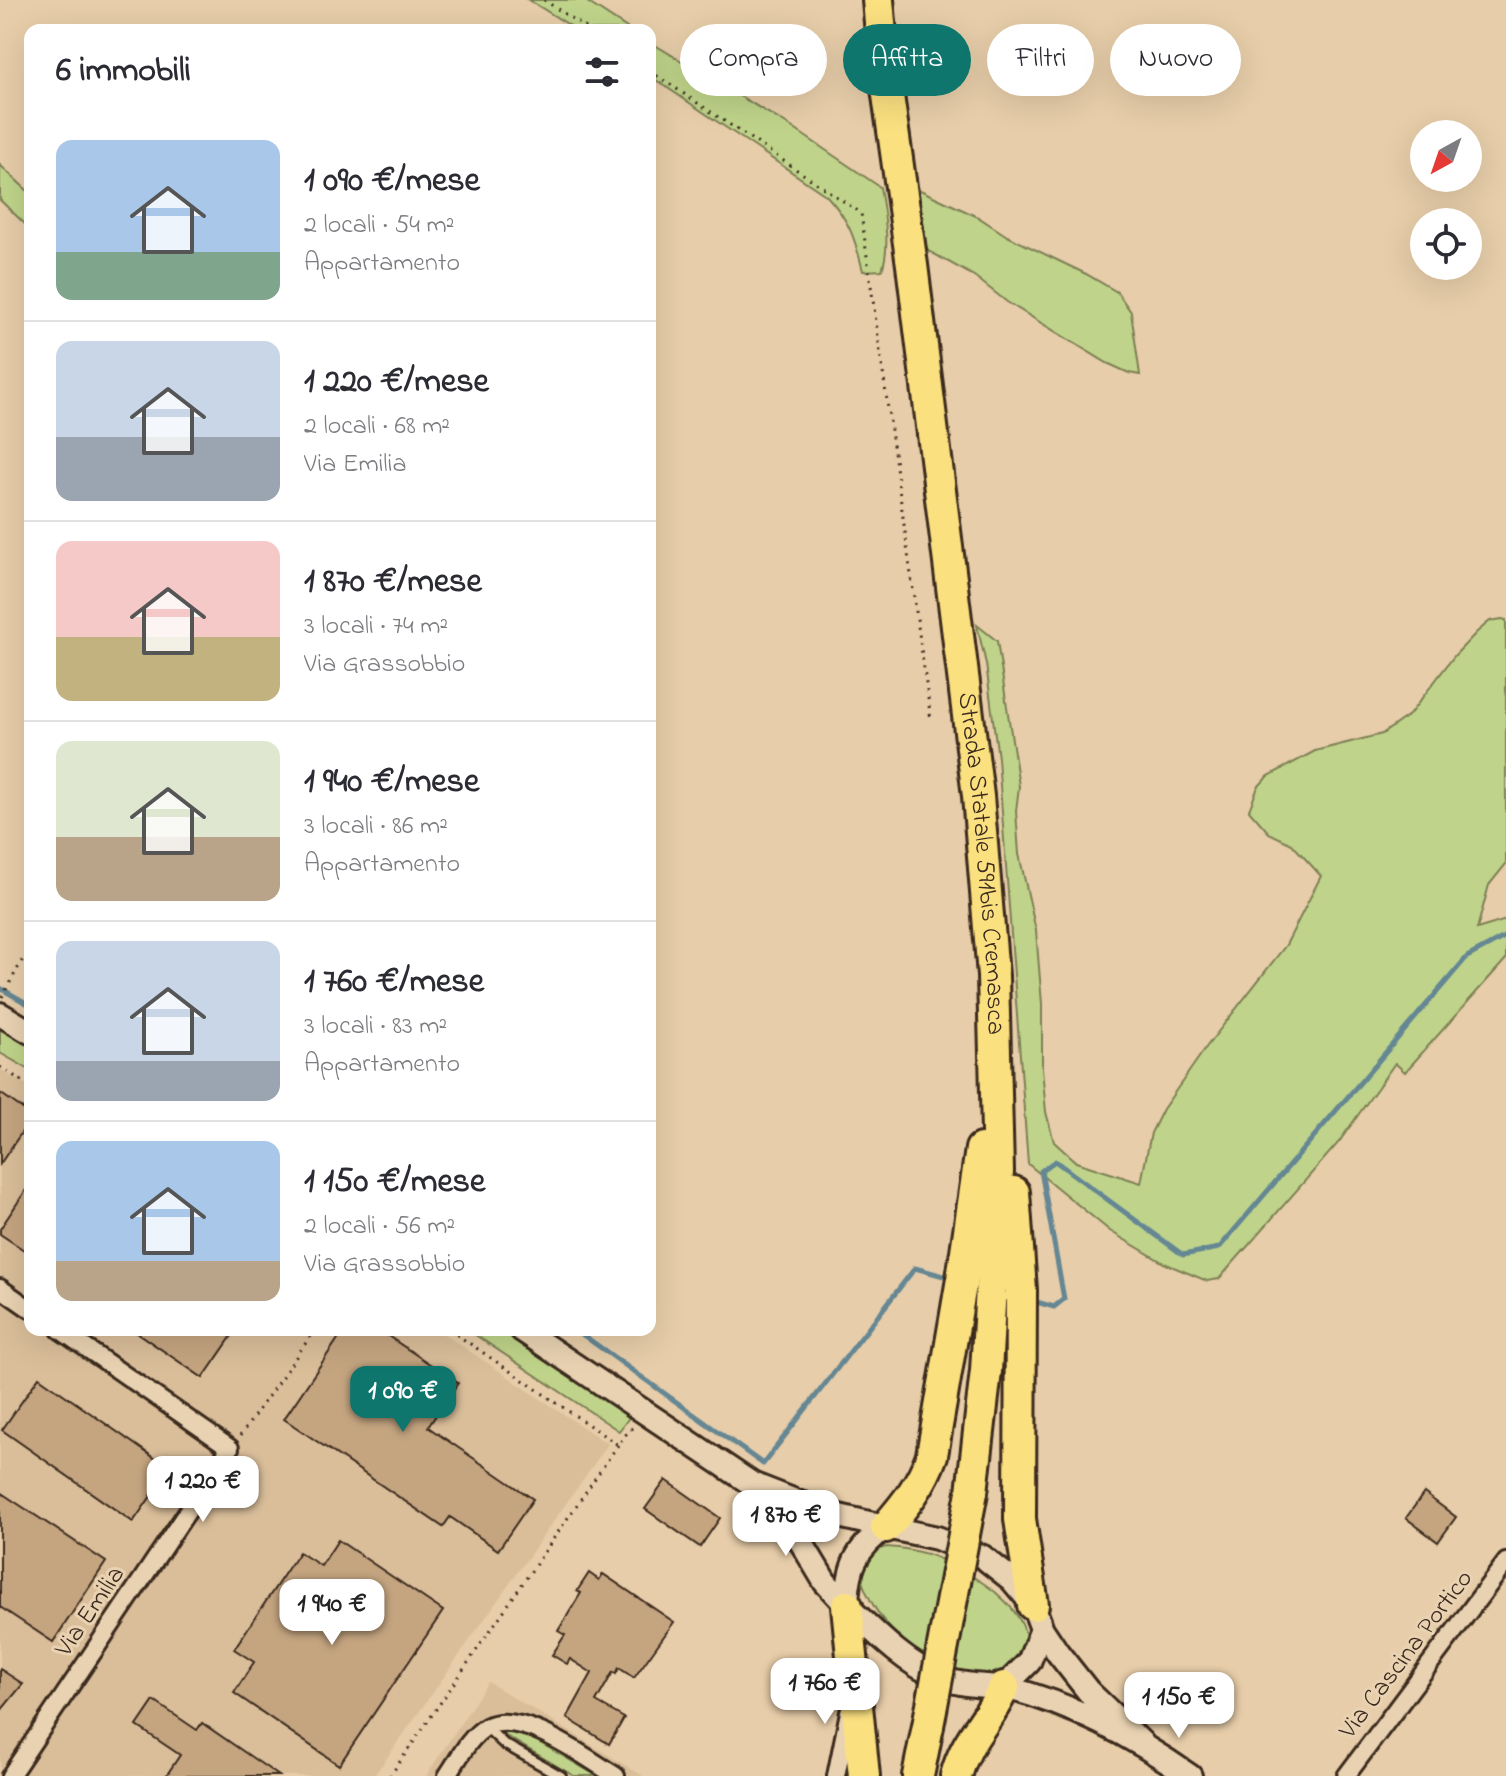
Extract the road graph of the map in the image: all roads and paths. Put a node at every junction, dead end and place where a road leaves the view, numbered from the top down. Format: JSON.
{"nodes":[{"id":1,"x":544,"y":0,"type":"edge"},
{"id":2,"x":878,"y":0,"type":"edge"},
{"id":3,"x":580,"y":24,"type":"edge"},
{"id":4,"x":656,"y":75,"type":"edge"},
{"id":5,"x":931,"y":720,"type":"dead end"},
{"id":6,"x":23,"y":959,"type":"dead end"},
{"id":7,"x":1,"y":1006,"type":"edge"},
{"id":8,"x":24,"y":1027,"type":"edge"},
{"id":9,"x":995,"y":1052,"type":"junction"},
{"id":10,"x":0,"y":1067,"type":"edge"},
{"id":11,"x":24,"y":1082,"type":"edge"},
{"id":12,"x":0,"y":1288,"type":"edge"},
{"id":13,"x":24,"y":1305,"type":"edge"},
{"id":14,"x":69,"y":1336,"type":"edge"},
{"id":15,"x":311,"y":1336,"type":"edge"},
{"id":16,"x":459,"y":1336,"type":"edge"},
{"id":17,"x":531,"y":1336,"type":"edge"},
{"id":18,"x":643,"y":1427,"type":"dead end"},
{"id":19,"x":618,"y":1445,"type":"junction"},
{"id":20,"x":230,"y":1448,"type":"junction"},
{"id":21,"x":752,"y":1484,"type":"junction"},
{"id":22,"x":886,"y":1527,"type":"junction"},
{"id":23,"x":1506,"y":1562,"type":"edge"},
{"id":24,"x":847,"y":1606,"type":"junction"},
{"id":25,"x":1037,"y":1617,"type":"junction"},
{"id":26,"x":854,"y":1683,"type":"junction"},
{"id":27,"x":1004,"y":1687,"type":"junction"},
{"id":28,"x":486,"y":1727,"type":"junction"},
{"id":29,"x":1142,"y":1743,"type":"junction"},
{"id":30,"x":10,"y":1776,"type":"edge"},
{"id":31,"x":390,"y":1776,"type":"edge"},
{"id":32,"x":447,"y":1776,"type":"edge"},
{"id":33,"x":561,"y":1776,"type":"edge"},
{"id":34,"x":616,"y":1776,"type":"edge"},
{"id":35,"x":836,"y":1776,"type":"edge"},
{"id":36,"x":864,"y":1776,"type":"edge"},
{"id":37,"x":918,"y":1776,"type":"edge"},
{"id":38,"x":956,"y":1776,"type":"edge"},
{"id":39,"x":1190,"y":1776,"type":"edge"},
{"id":40,"x":1346,"y":1776,"type":"edge"}],
"edges":[{"from":1,"to":3,"type":"path"},
{"from":2,"to":9,"type":"highway","name":"Strada Statale 591bis Cremasca"},
{"from":4,"to":5,"type":"path"},
{"from":6,"to":7,"type":"path"},
{"from":7,"to":8,"type":"street"},
{"from":9,"to":22,"type":"highway"},
{"from":9,"to":25,"type":"highway"},
{"from":9,"to":37,"type":"highway","name":"Strada Statale 591bis Cremasca","bridge":true},
{"from":10,"to":11,"type":"path"},
{"from":12,"to":13,"type":"street"},
{"from":14,"to":20,"type":"street"},
{"from":15,"to":20,"type":"path"},
{"from":16,"to":19,"type":"path"},
{"from":17,"to":21,"type":"street"},
{"from":18,"to":19,"type":"path"},
{"from":19,"to":31,"type":"path"},
{"from":20,"to":30,"type":"street","name":"Via Emilia"},
{"from":21,"to":22,"type":"street"},
{"from":21,"to":24,"type":"street"},
{"from":22,"to":24,"type":"street"},
{"from":22,"to":25,"type":"street"},
{"from":23,"to":40,"type":"street","name":"Via Cascina Portico"},
{"from":24,"to":26,"type":"highway"},
{"from":24,"to":27,"type":"street"},
{"from":25,"to":27,"type":"street"},
{"from":25,"to":29,"type":"street"},
{"from":26,"to":35,"type":"street"},
{"from":26,"to":36,"type":"highway"},
{"from":27,"to":29,"type":"street"},
{"from":27,"to":38,"type":"highway"},
{"from":28,"to":32,"type":"street"},
{"from":28,"to":33,"type":"lane"},
{"from":28,"to":34,"type":"street"},
{"from":29,"to":39,"type":"street"}]}
